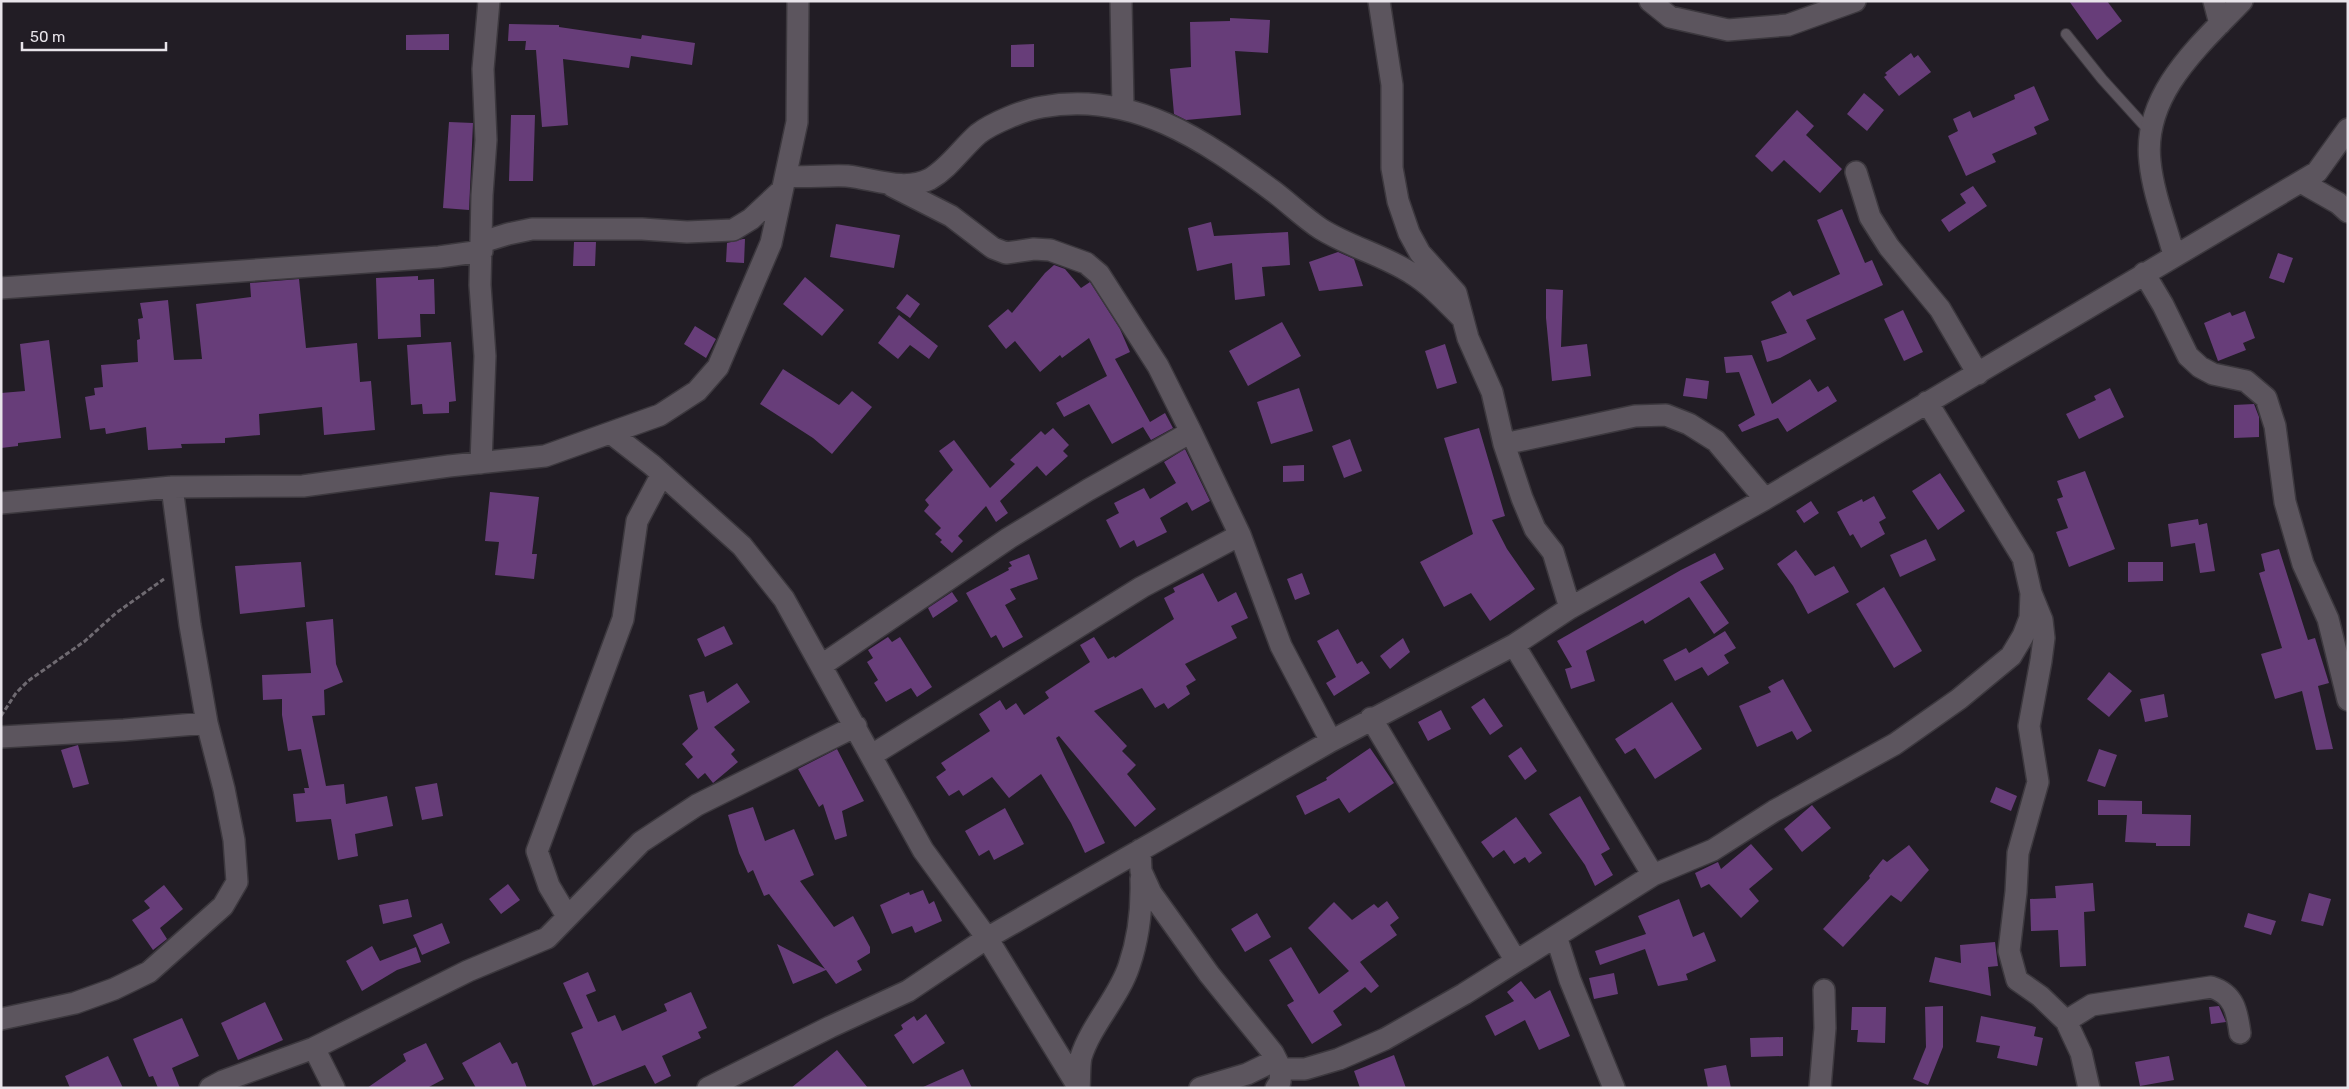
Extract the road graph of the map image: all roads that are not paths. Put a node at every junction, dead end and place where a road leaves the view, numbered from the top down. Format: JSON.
{"nodes":[{"id":1,"x":489,"y":1,"type":"edge"},
{"id":2,"x":798,"y":1,"type":"edge"},
{"id":3,"x":1121,"y":1,"type":"edge"},
{"id":4,"x":1379,"y":1,"type":"edge"},
{"id":5,"x":1650,"y":1,"type":"edge"},
{"id":6,"x":1855,"y":1,"type":"edge"},
{"id":7,"x":2214,"y":1,"type":"edge"},
{"id":8,"x":2242,"y":1,"type":"edge"},
{"id":9,"x":2220,"y":24,"type":"junction"},
{"id":10,"x":2066,"y":34,"type":"dead end"},
{"id":11,"x":1124,"y":107,"type":"junction"},
{"id":12,"x":2348,"y":129,"type":"edge"},
{"id":13,"x":2150,"y":132,"type":"junction"},
{"id":14,"x":1856,"y":172,"type":"dead end"},
{"id":15,"x":2300,"y":182,"type":"junction"},
{"id":16,"x":784,"y":183,"type":"junction"},
{"id":17,"x":887,"y":183,"type":"junction"},
{"id":18,"x":2348,"y":212,"type":"edge"},
{"id":19,"x":482,"y":247,"type":"junction"},
{"id":20,"x":2174,"y":255,"type":"junction"},
{"id":21,"x":2144,"y":273,"type":"junction"},
{"id":22,"x":1,"y":288,"type":"edge"},
{"id":23,"x":1463,"y":319,"type":"junction"},
{"id":24,"x":1978,"y":374,"type":"junction"},
{"id":25,"x":1927,"y":402,"type":"junction"},
{"id":26,"x":1191,"y":432,"type":"junction"},
{"id":27,"x":612,"y":434,"type":"junction"},
{"id":28,"x":1504,"y":444,"type":"junction"},
{"id":29,"x":481,"y":463,"type":"junction"},
{"id":30,"x":662,"y":474,"type":"junction"},
{"id":31,"x":172,"y":487,"type":"junction"},
{"id":32,"x":1764,"y":500,"type":"junction"},
{"id":33,"x":1,"y":503,"type":"edge"},
{"id":34,"x":1240,"y":534,"type":"junction"},
{"id":35,"x":2031,"y":593,"type":"junction"},
{"id":36,"x":1570,"y":608,"type":"junction"},
{"id":37,"x":1514,"y":645,"type":"junction"},
{"id":38,"x":822,"y":665,"type":"junction"},
{"id":39,"x":2348,"y":700,"type":"edge"},
{"id":40,"x":1371,"y":718,"type":"junction"},
{"id":41,"x":207,"y":723,"type":"junction"},
{"id":42,"x":856,"y":726,"type":"junction"},
{"id":43,"x":1,"y":737,"type":"edge"},
{"id":44,"x":1331,"y":741,"type":"junction"},
{"id":45,"x":872,"y":755,"type":"junction"},
{"id":46,"x":1140,"y":850,"type":"junction"},
{"id":47,"x":1141,"y":871,"type":"junction"},
{"id":48,"x":1653,"y":875,"type":"junction"},
{"id":49,"x":566,"y":916,"type":"junction"},
{"id":50,"x":1556,"y":936,"type":"junction"},
{"id":51,"x":987,"y":938,"type":"junction"},
{"id":52,"x":1516,"y":961,"type":"junction"},
{"id":53,"x":1824,"y":990,"type":"dead end"},
{"id":54,"x":1,"y":1019,"type":"edge"},
{"id":55,"x":2066,"y":1021,"type":"junction"},
{"id":56,"x":2240,"y":1032,"type":"dead end"},
{"id":57,"x":314,"y":1048,"type":"junction"},
{"id":58,"x":1278,"y":1072,"type":"edge"},
{"id":59,"x":210,"y":1088,"type":"edge"},
{"id":60,"x":334,"y":1088,"type":"edge"},
{"id":61,"x":708,"y":1088,"type":"edge"},
{"id":62,"x":1200,"y":1088,"type":"edge"},
{"id":63,"x":1614,"y":1088,"type":"edge"},
{"id":64,"x":1820,"y":1088,"type":"edge"},
{"id":65,"x":2089,"y":1088,"type":"edge"}],
"edges":[{"from":1,"to":19,"type":"street"},
{"from":2,"to":16,"type":"street"},
{"from":3,"to":11,"type":"street"},
{"from":4,"to":23,"type":"street"},
{"from":5,"to":6,"type":"street"},
{"from":7,"to":9,"type":"street"},
{"from":8,"to":9,"type":"street"},
{"from":9,"to":13,"type":"street"},
{"from":10,"to":13,"type":"lane"},
{"from":11,"to":17,"type":"street"},
{"from":11,"to":23,"type":"street"},
{"from":12,"to":15,"type":"street"},
{"from":13,"to":20,"type":"street"},
{"from":14,"to":24,"type":"street"},
{"from":15,"to":18,"type":"street"},
{"from":15,"to":20,"type":"street"},
{"from":16,"to":17,"type":"street"},
{"from":16,"to":19,"type":"street"},
{"from":16,"to":27,"type":"street"},
{"from":17,"to":26,"type":"street"},
{"from":19,"to":22,"type":"street"},
{"from":19,"to":29,"type":"street"},
{"from":20,"to":21,"type":"street"},
{"from":21,"to":24,"type":"street"},
{"from":21,"to":39,"type":"street"},
{"from":23,"to":28,"type":"street"},
{"from":24,"to":25,"type":"street"},
{"from":25,"to":32,"type":"street"},
{"from":25,"to":35,"type":"street"},
{"from":26,"to":34,"type":"street"},
{"from":26,"to":38,"type":"street"},
{"from":27,"to":29,"type":"street"},
{"from":27,"to":30,"type":"street"},
{"from":28,"to":32,"type":"street"},
{"from":28,"to":36,"type":"street"},
{"from":29,"to":31,"type":"street"},
{"from":30,"to":38,"type":"street"},
{"from":30,"to":49,"type":"street"},
{"from":31,"to":33,"type":"street"},
{"from":31,"to":41,"type":"street"},
{"from":32,"to":36,"type":"street"},
{"from":34,"to":44,"type":"street"},
{"from":34,"to":45,"type":"street"},
{"from":35,"to":48,"type":"street"},
{"from":35,"to":55,"type":"street"},
{"from":36,"to":37,"type":"street"},
{"from":37,"to":40,"type":"street"},
{"from":37,"to":48,"type":"street"},
{"from":38,"to":42,"type":"street"},
{"from":40,"to":44,"type":"street"},
{"from":40,"to":52,"type":"street"},
{"from":41,"to":43,"type":"street"},
{"from":41,"to":54,"type":"street"},
{"from":42,"to":45,"type":"street"},
{"from":42,"to":49,"type":"street"},
{"from":44,"to":46,"type":"street"},
{"from":45,"to":51,"type":"street"},
{"from":46,"to":47,"type":"street"},
{"from":46,"to":51,"type":"street"},
{"from":47,"to":51,"type":"street"},
{"from":47,"to":58,"type":"street"},
{"from":48,"to":50,"type":"street"},
{"from":49,"to":57,"type":"street"},
{"from":50,"to":52,"type":"street"},
{"from":50,"to":63,"type":"street"},
{"from":51,"to":61,"type":"street"},
{"from":52,"to":58,"type":"street"},
{"from":53,"to":64,"type":"street"},
{"from":55,"to":56,"type":"street"},
{"from":55,"to":65,"type":"street"},
{"from":57,"to":59,"type":"street"},
{"from":57,"to":60,"type":"street"},
{"from":58,"to":62,"type":"street"}]}
